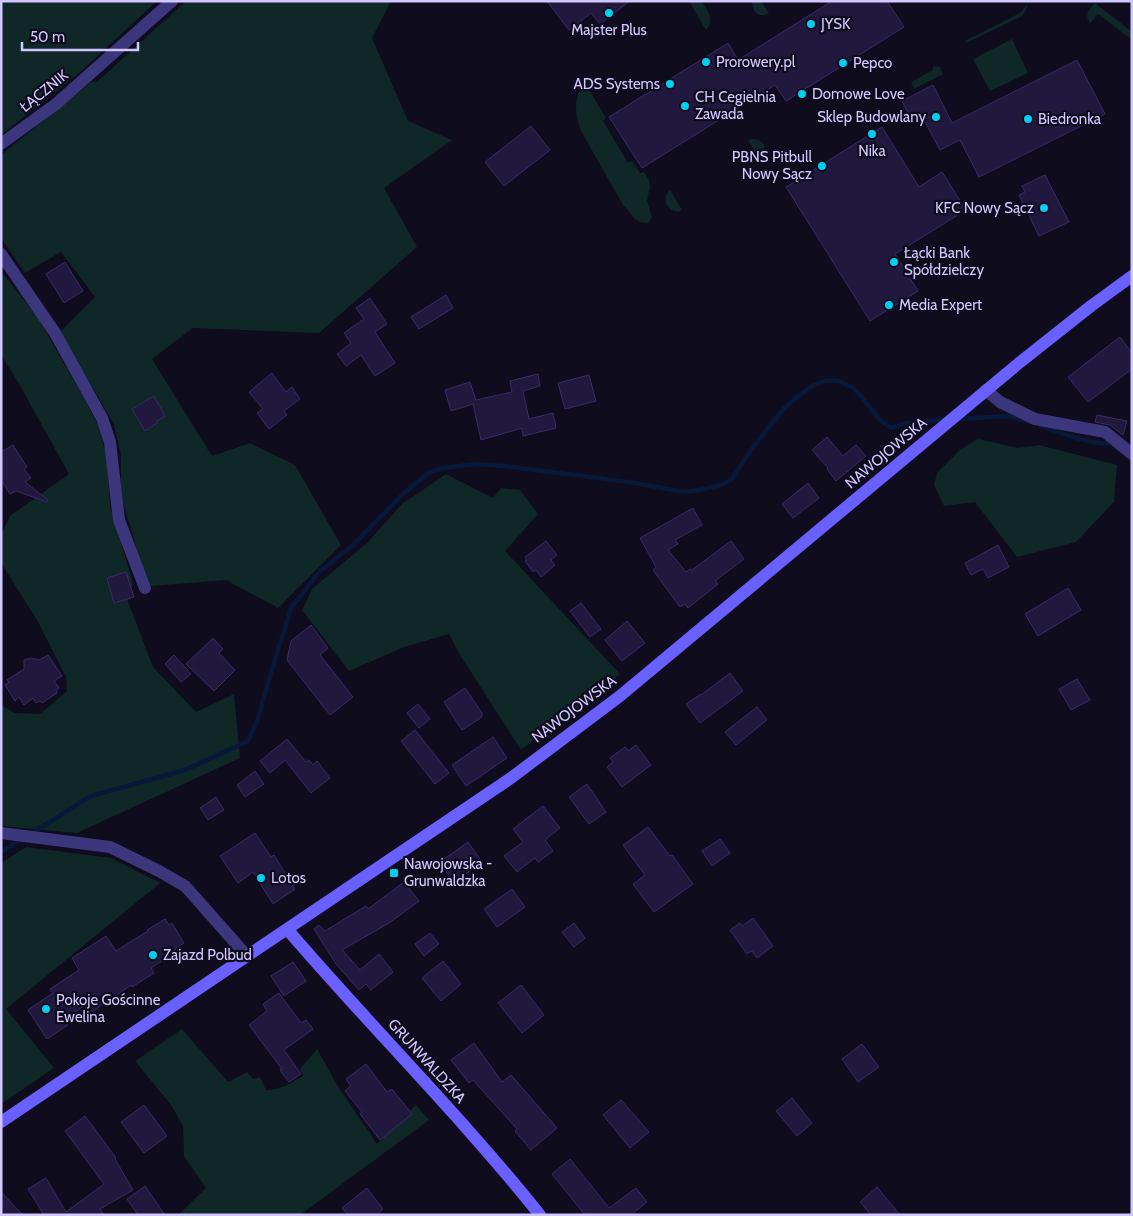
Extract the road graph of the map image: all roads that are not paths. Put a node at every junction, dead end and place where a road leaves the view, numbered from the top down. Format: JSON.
{"nodes":[{"id":1,"x":172,"y":1,"type":"edge"},
{"id":2,"x":1,"y":144,"type":"edge"},
{"id":3,"x":1,"y":254,"type":"edge"},
{"id":4,"x":1132,"y":276,"type":"edge"},
{"id":5,"x":986,"y":390,"type":"junction"},
{"id":6,"x":1129,"y":452,"type":"edge"},
{"id":7,"x":145,"y":588,"type":"dead end"},
{"id":8,"x":4,"y":833,"type":"edge"},
{"id":9,"x":287,"y":929,"type":"junction"},
{"id":10,"x":247,"y":956,"type":"junction"},
{"id":11,"x":1,"y":1122,"type":"edge"},
{"id":12,"x":540,"y":1215,"type":"edge"}],
"edges":[{"from":1,"to":2,"type":"street","name":"ŁĄCZNIK"},
{"from":3,"to":7,"type":"street"},
{"from":4,"to":5,"type":"street","name":"NAWOJOWSKA"},
{"from":5,"to":6,"type":"street"},
{"from":5,"to":9,"type":"street","name":"NAWOJOWSKA"},
{"from":8,"to":10,"type":"street"},
{"from":9,"to":10,"type":"street","name":"NAWOJOWSKA"},
{"from":9,"to":12,"type":"street","name":"GRUNWALDZKA"},
{"from":10,"to":11,"type":"street","name":"NAWOJOWSKA"}]}
